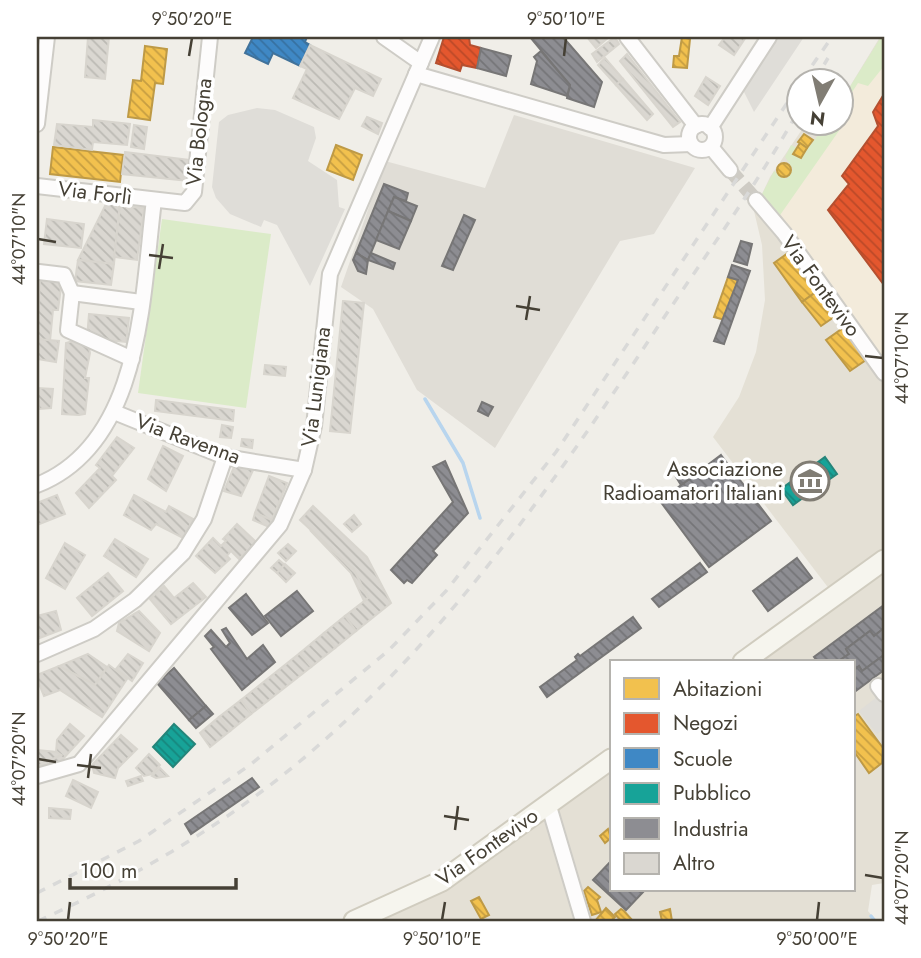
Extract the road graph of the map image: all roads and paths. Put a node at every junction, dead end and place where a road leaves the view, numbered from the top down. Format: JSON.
{"nodes":[{"id":1,"x":47,"y":37,"type":"edge"},
{"id":2,"x":210,"y":37,"type":"edge"},
{"id":3,"x":384,"y":37,"type":"edge"},
{"id":4,"x":432,"y":37,"type":"edge"},
{"id":5,"x":627,"y":37,"type":"edge"},
{"id":6,"x":769,"y":37,"type":"edge"},
{"id":7,"x":418,"y":68,"type":"junction"},
{"id":8,"x":37,"y":124,"type":"edge"},
{"id":9,"x":703,"y":127,"type":"junction"},
{"id":10,"x":691,"y":144,"type":"junction"},
{"id":11,"x":711,"y":147,"type":"junction"},
{"id":12,"x":730,"y":170,"type":"tunnel mouth"},
{"id":13,"x":37,"y":186,"type":"edge"},
{"id":14,"x":154,"y":200,"type":"junction"},
{"id":15,"x":756,"y":200,"type":"tunnel mouth"},
{"id":16,"x":39,"y":272,"type":"dead end"},
{"id":17,"x":72,"y":293,"type":"junction"},
{"id":18,"x":141,"y":302,"type":"junction"},
{"id":19,"x":132,"y":359,"type":"junction"},
{"id":20,"x":884,"y":373,"type":"edge"},
{"id":21,"x":114,"y":412,"type":"junction"},
{"id":22,"x":225,"y":457,"type":"junction"},
{"id":23,"x":304,"y":470,"type":"junction"},
{"id":24,"x":37,"y":485,"type":"edge"},
{"id":25,"x":884,"y":560,"type":"edge"},
{"id":26,"x":37,"y":654,"type":"edge"},
{"id":27,"x":746,"y":660,"type":"edge"},
{"id":28,"x":610,"y":760,"type":"edge"},
{"id":29,"x":37,"y":776,"type":"edge"},
{"id":30,"x":548,"y":803,"type":"junction"},
{"id":31,"x":354,"y":921,"type":"edge"},
{"id":32,"x":583,"y":921,"type":"edge"}],
"edges":[{"from":1,"to":8,"type":"street"},
{"from":2,"to":14,"type":"street","name":"Via Bologna"},
{"from":3,"to":7,"type":"street"},
{"from":4,"to":7,"type":"street","name":"Via Lunigiana"},
{"from":5,"to":9,"type":"street"},
{"from":6,"to":9,"type":"street"},
{"from":7,"to":10,"type":"street"},
{"from":7,"to":23,"type":"street","name":"Via Lunigiana"},
{"from":9,"to":10,"type":"street"},
{"from":9,"to":11,"type":"street"},
{"from":10,"to":11,"type":"street"},
{"from":11,"to":12,"type":"street"},
{"from":13,"to":14,"type":"street","name":"Via Forlì"},
{"from":14,"to":18,"type":"street","name":"Via Bologna"},
{"from":15,"to":20,"type":"street","name":"Via Fontevivo"},
{"from":16,"to":17,"type":"street"},
{"from":17,"to":18,"type":"street"},
{"from":17,"to":19,"type":"street"},
{"from":18,"to":19,"type":"street","name":"Via Bologna"},
{"from":19,"to":21,"type":"street","name":"Via Bologna"},
{"from":21,"to":22,"type":"street","name":"Via Ravenna"},
{"from":21,"to":24,"type":"street","name":"Via Bologna"},
{"from":22,"to":23,"type":"street","name":"Via Ravenna"},
{"from":22,"to":26,"type":"street"},
{"from":23,"to":29,"type":"street","name":"Via Lunigiana"},
{"from":25,"to":27,"type":"street"},
{"from":28,"to":30,"type":"street","name":"Via Fontevivo"},
{"from":30,"to":31,"type":"street","name":"Via Fontevivo"},
{"from":30,"to":32,"type":"street"}]}
